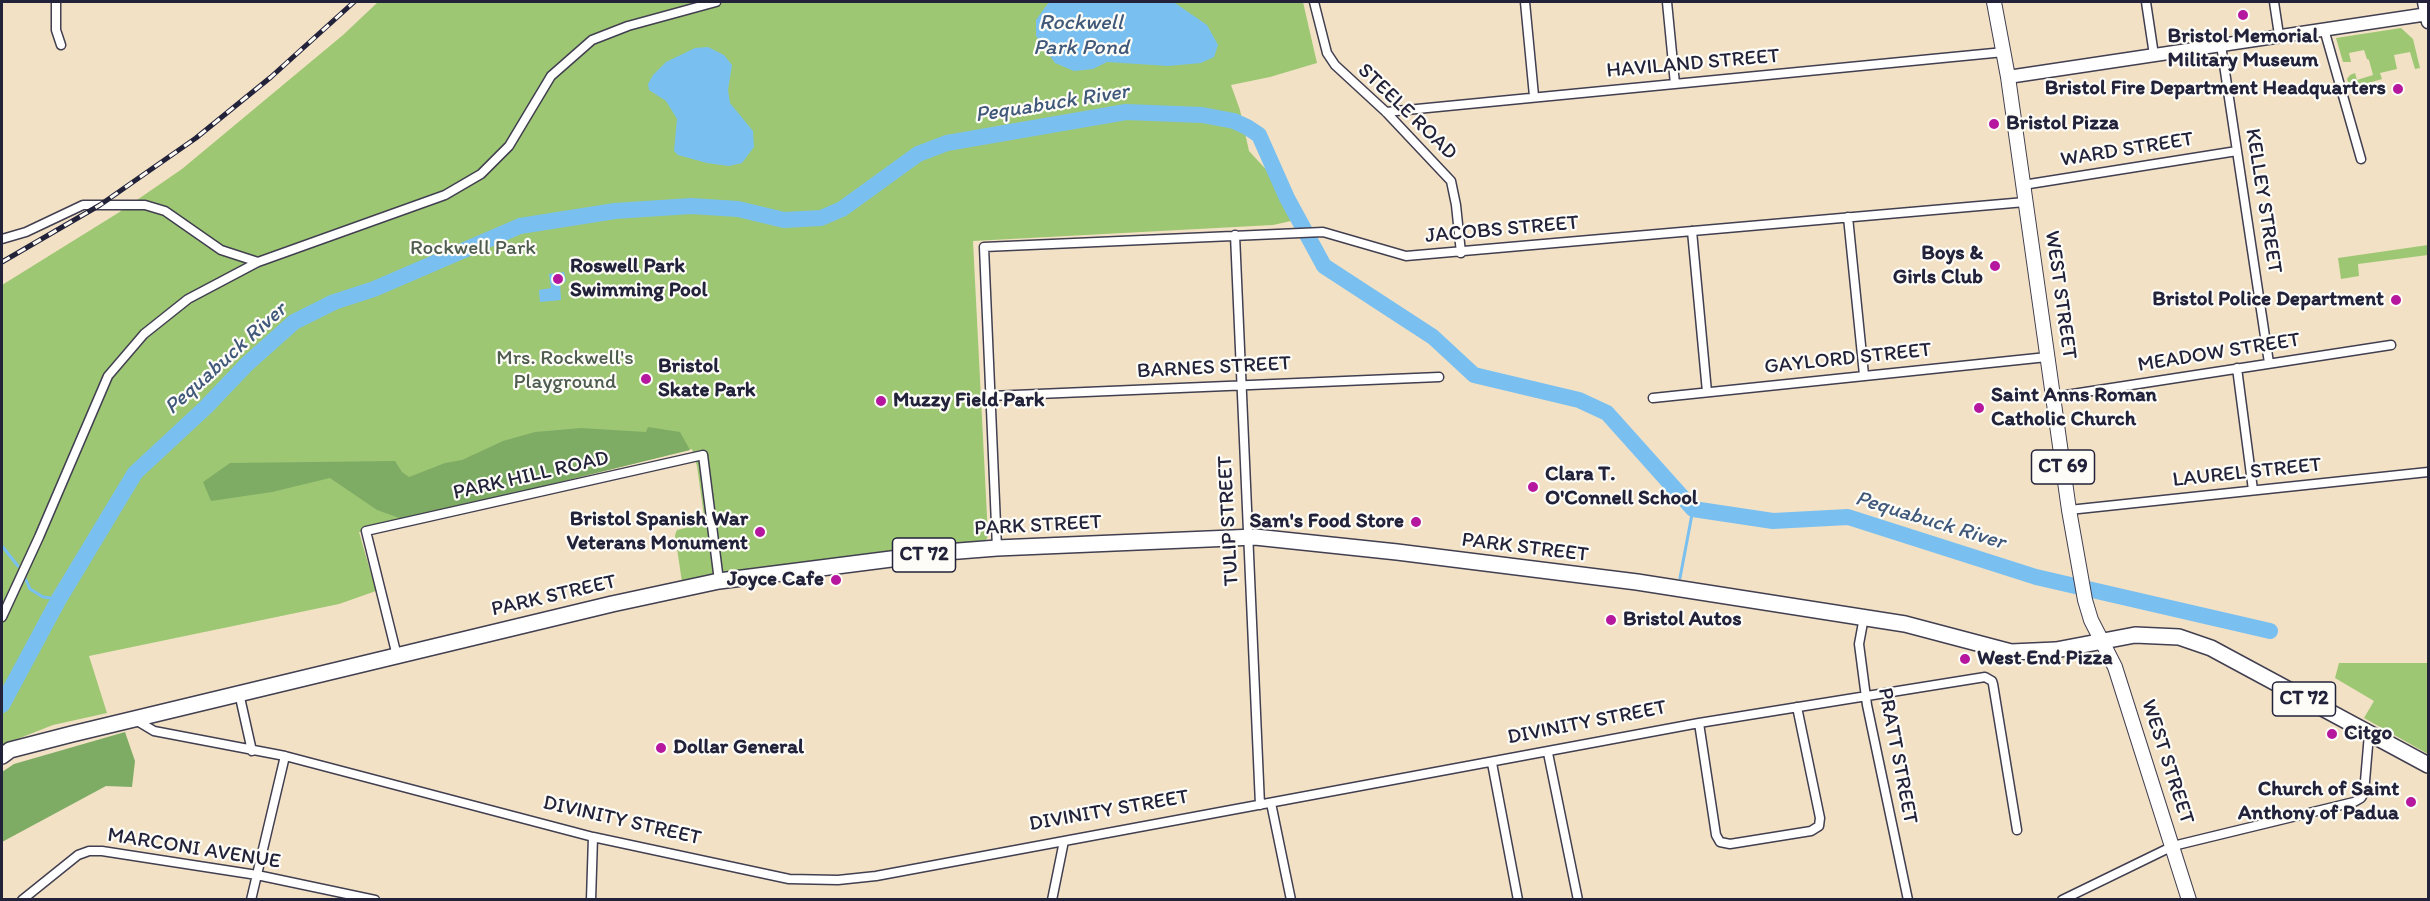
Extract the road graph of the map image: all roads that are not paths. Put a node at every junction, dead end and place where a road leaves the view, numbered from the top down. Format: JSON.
{"nodes":[{"id":1,"x":56,"y":2,"type":"edge"},
{"id":2,"x":716,"y":2,"type":"edge"},
{"id":3,"x":1314,"y":2,"type":"edge"},
{"id":4,"x":1525,"y":2,"type":"edge"},
{"id":5,"x":1667,"y":2,"type":"edge"},
{"id":6,"x":1994,"y":2,"type":"edge"},
{"id":7,"x":2146,"y":2,"type":"edge"},
{"id":8,"x":2274,"y":2,"type":"edge"},
{"id":9,"x":2427,"y":13,"type":"edge"},
{"id":10,"x":2324,"y":29,"type":"junction"},
{"id":11,"x":2279,"y":35,"type":"junction"},
{"id":12,"x":62,"y":45,"type":"dead end"},
{"id":13,"x":2221,"y":45,"type":"junction"},
{"id":14,"x":2004,"y":51,"type":"junction"},
{"id":15,"x":2154,"y":55,"type":"junction"},
{"id":16,"x":2008,"y":77,"type":"junction"},
{"id":17,"x":1675,"y":84,"type":"junction"},
{"id":18,"x":1534,"y":96,"type":"junction"},
{"id":19,"x":1386,"y":112,"type":"junction"},
{"id":20,"x":2238,"y":151,"type":"junction"},
{"id":21,"x":2361,"y":159,"type":"dead end"},
{"id":22,"x":2023,"y":185,"type":"junction"},
{"id":23,"x":2025,"y":202,"type":"junction"},
{"id":24,"x":1848,"y":217,"type":"junction"},
{"id":25,"x":1692,"y":231,"type":"junction"},
{"id":26,"x":1235,"y":235,"type":"junction"},
{"id":27,"x":2,"y":239,"type":"edge"},
{"id":28,"x":1461,"y":253,"type":"junction"},
{"id":29,"x":258,"y":262,"type":"junction"},
{"id":30,"x":2391,"y":345,"type":"dead end"},
{"id":31,"x":2047,"y":357,"type":"junction"},
{"id":32,"x":2269,"y":363,"type":"junction"},
{"id":33,"x":2237,"y":368,"type":"junction"},
{"id":34,"x":1864,"y":375,"type":"junction"},
{"id":35,"x":1439,"y":377,"type":"dead end"},
{"id":36,"x":1241,"y":385,"type":"junction"},
{"id":37,"x":1707,"y":392,"type":"junction"},
{"id":38,"x":991,"y":396,"type":"junction"},
{"id":39,"x":2053,"y":397,"type":"junction"},
{"id":40,"x":1653,"y":398,"type":"dead end"},
{"id":41,"x":2428,"y":472,"type":"edge"},
{"id":42,"x":2253,"y":490,"type":"junction"},
{"id":43,"x":2069,"y":510,"type":"junction"},
{"id":44,"x":1249,"y":537,"type":"junction"},
{"id":45,"x":998,"y":548,"type":"junction"},
{"id":46,"x":719,"y":580,"type":"junction"},
{"id":47,"x":2,"y":617,"type":"edge"},
{"id":48,"x":1864,"y":618,"type":"junction"},
{"id":49,"x":2101,"y":640,"type":"junction"},
{"id":50,"x":397,"y":656,"type":"junction"},
{"id":51,"x":239,"y":693,"type":"junction"},
{"id":52,"x":1866,"y":695,"type":"junction"},
{"id":53,"x":1797,"y":707,"type":"junction"},
{"id":54,"x":134,"y":719,"type":"junction"},
{"id":55,"x":1699,"y":723,"type":"junction"},
{"id":56,"x":2369,"y":734,"type":"junction"},
{"id":57,"x":252,"y":751,"type":"junction"},
{"id":58,"x":1548,"y":753,"type":"junction"},
{"id":59,"x":2,"y":756,"type":"edge"},
{"id":60,"x":285,"y":756,"type":"junction"},
{"id":61,"x":1492,"y":763,"type":"junction"},
{"id":62,"x":2428,"y":765,"type":"edge"},
{"id":63,"x":1270,"y":803,"type":"junction"},
{"id":64,"x":1260,"y":805,"type":"junction"},
{"id":65,"x":2017,"y":830,"type":"dead end"},
{"id":66,"x":593,"y":837,"type":"junction"},
{"id":67,"x":1064,"y":841,"type":"junction"},
{"id":68,"x":2173,"y":846,"type":"junction"},
{"id":69,"x":257,"y":875,"type":"junction"},
{"id":70,"x":22,"y":900,"type":"edge"},
{"id":71,"x":251,"y":900,"type":"edge"},
{"id":72,"x":375,"y":900,"type":"edge"},
{"id":73,"x":591,"y":900,"type":"edge"},
{"id":74,"x":1052,"y":900,"type":"edge"},
{"id":75,"x":1291,"y":900,"type":"edge"},
{"id":76,"x":1518,"y":900,"type":"edge"},
{"id":77,"x":1578,"y":900,"type":"edge"},
{"id":78,"x":1908,"y":900,"type":"edge"},
{"id":79,"x":2062,"y":900,"type":"edge"},
{"id":80,"x":2189,"y":900,"type":"edge"}],
"edges":[{"from":1,"to":12,"type":"street"},
{"from":2,"to":29,"type":"street"},
{"from":3,"to":19,"type":"street","name":"STEELE ROAD"},
{"from":4,"to":18,"type":"street"},
{"from":5,"to":17,"type":"street"},
{"from":6,"to":14,"type":"main road","name":"WEST STREET","number":"CT 69"},
{"from":7,"to":15,"type":"street"},
{"from":8,"to":11,"type":"street"},
{"from":9,"to":10,"type":"street"},
{"from":10,"to":11,"type":"street"},
{"from":10,"to":21,"type":"street"},
{"from":11,"to":13,"type":"street"},
{"from":13,"to":15,"type":"street"},
{"from":13,"to":20,"type":"street","name":"KELLEY STREET"},
{"from":14,"to":16,"type":"main road","name":"WEST STREET","number":"CT 69"},
{"from":14,"to":17,"type":"street","name":"HAVILAND STREET"},
{"from":15,"to":16,"type":"street"},
{"from":16,"to":22,"type":"main road","name":"WEST STREET","number":"CT 69"},
{"from":17,"to":18,"type":"street","name":"HAVILAND STREET"},
{"from":18,"to":19,"type":"street","name":"HAVILAND STREET"},
{"from":19,"to":28,"type":"street","name":"STEELE ROAD"},
{"from":20,"to":22,"type":"street","name":"WARD STREET"},
{"from":20,"to":32,"type":"street","name":"KELLEY STREET"},
{"from":22,"to":23,"type":"main road","name":"WEST STREET","number":"CT 69"},
{"from":23,"to":24,"type":"street","name":"JACOBS STREET"},
{"from":23,"to":31,"type":"main road","name":"WEST STREET","number":"CT 69"},
{"from":24,"to":25,"type":"street","name":"JACOBS STREET"},
{"from":24,"to":34,"type":"street"},
{"from":25,"to":28,"type":"street","name":"JACOBS STREET"},
{"from":25,"to":37,"type":"street"},
{"from":26,"to":28,"type":"street","name":"JACOBS STREET"},
{"from":26,"to":36,"type":"street","name":"TULIP STREET"},
{"from":26,"to":38,"type":"street","name":"JACOBS STREET"},
{"from":27,"to":29,"type":"street"},
{"from":29,"to":47,"type":"street"},
{"from":30,"to":32,"type":"street","name":"MEADOW STREET"},
{"from":31,"to":34,"type":"street","name":"GAYLORD STREET"},
{"from":31,"to":39,"type":"main road","name":"WEST STREET","number":"CT 69"},
{"from":32,"to":33,"type":"street","name":"MEADOW STREET"},
{"from":33,"to":39,"type":"street","name":"MEADOW STREET"},
{"from":33,"to":42,"type":"street"},
{"from":34,"to":37,"type":"street","name":"GAYLORD STREET"},
{"from":35,"to":36,"type":"street","name":"BARNES STREET"},
{"from":36,"to":38,"type":"street","name":"BARNES STREET"},
{"from":36,"to":44,"type":"street","name":"TULIP STREET"},
{"from":37,"to":40,"type":"street","name":"GAYLORD STREET"},
{"from":38,"to":45,"type":"street"},
{"from":39,"to":43,"type":"main road","name":"WEST STREET","number":"CT 69"},
{"from":41,"to":42,"type":"street","name":"LAUREL STREET"},
{"from":42,"to":43,"type":"street","name":"LAUREL STREET"},
{"from":43,"to":49,"type":"main road","name":"WEST STREET","number":"CT 69"},
{"from":44,"to":45,"type":"highway","name":"PARK STREET","number":"CT 72"},
{"from":44,"to":48,"type":"highway","name":"PARK STREET","number":"CT 72"},
{"from":44,"to":64,"type":"street","name":"TULIP STREET"},
{"from":45,"to":46,"type":"highway","name":"PARK STREET","number":"CT 72"},
{"from":46,"to":50,"type":"highway","name":"PARK STREET","number":"CT 72"},
{"from":46,"to":50,"type":"street","name":"PARK HILL ROAD"},
{"from":48,"to":49,"type":"highway","name":"PARK STREET","number":"CT 72"},
{"from":48,"to":52,"type":"street","name":"PRATT STREET"},
{"from":49,"to":56,"type":"highway","number":"CT 72"},
{"from":49,"to":68,"type":"main road","name":"WEST STREET","number":"CT 69"},
{"from":50,"to":51,"type":"highway","name":"PARK STREET","number":"CT 72"},
{"from":51,"to":54,"type":"highway","name":"PARK STREET","number":"CT 72"},
{"from":51,"to":57,"type":"street"},
{"from":52,"to":53,"type":"street","name":"DIVINITY STREET"},
{"from":52,"to":65,"type":"street","name":"DIVINITY STREET"},
{"from":52,"to":78,"type":"street","name":"PRATT STREET"},
{"from":53,"to":55,"type":"street","name":"DIVINITY STREET"},
{"from":53,"to":55,"type":"street"},
{"from":54,"to":57,"type":"street","name":"DIVINITY STREET"},
{"from":54,"to":59,"type":"highway","name":"PARK STREET","number":"CT 72"},
{"from":55,"to":58,"type":"street","name":"DIVINITY STREET"},
{"from":56,"to":62,"type":"highway","number":"CT 72"},
{"from":56,"to":68,"type":"street"},
{"from":57,"to":60,"type":"street","name":"DIVINITY STREET"},
{"from":58,"to":61,"type":"street","name":"DIVINITY STREET"},
{"from":58,"to":77,"type":"street"},
{"from":60,"to":66,"type":"street","name":"DIVINITY STREET"},
{"from":60,"to":69,"type":"street"},
{"from":61,"to":63,"type":"street","name":"DIVINITY STREET"},
{"from":61,"to":76,"type":"street"},
{"from":63,"to":64,"type":"street","name":"DIVINITY STREET"},
{"from":63,"to":75,"type":"street"},
{"from":64,"to":67,"type":"street","name":"DIVINITY STREET"},
{"from":66,"to":67,"type":"street","name":"DIVINITY STREET"},
{"from":66,"to":73,"type":"street"},
{"from":67,"to":74,"type":"street"},
{"from":68,"to":79,"type":"street"},
{"from":68,"to":80,"type":"main road","name":"WEST STREET","number":"CT 69"},
{"from":69,"to":70,"type":"street","name":"MARCONI AVENUE"},
{"from":69,"to":71,"type":"street"},
{"from":69,"to":72,"type":"street","name":"MARCONI AVENUE"}]}
